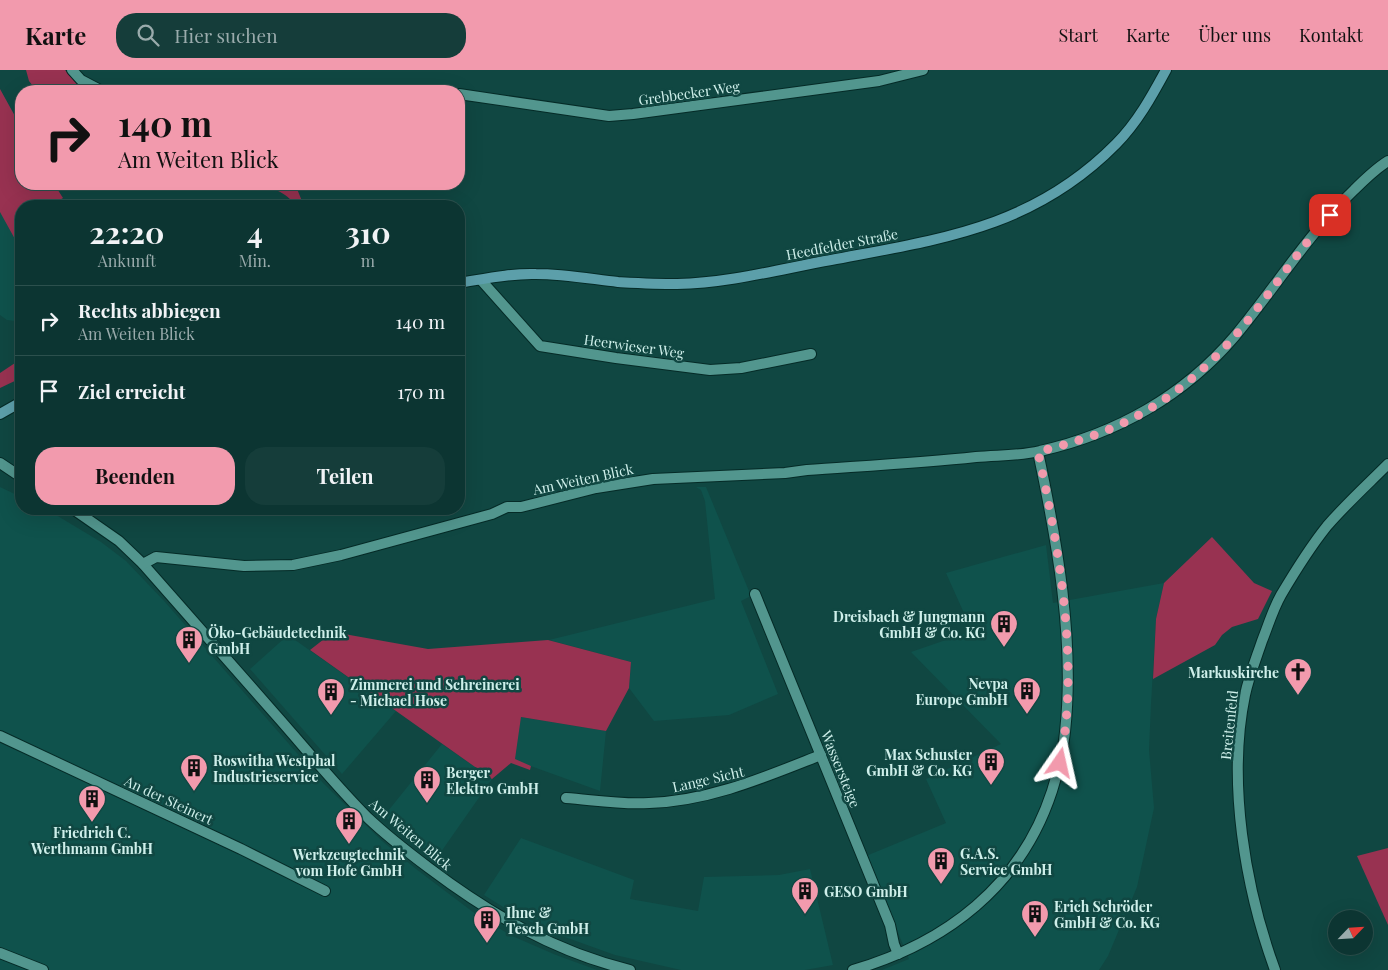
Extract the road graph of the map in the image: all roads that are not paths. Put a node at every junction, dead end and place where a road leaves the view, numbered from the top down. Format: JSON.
{"nodes":[{"id":1,"x":72,"y":70,"type":"edge"},
{"id":2,"x":923,"y":70,"type":"edge"},
{"id":3,"x":1166,"y":70,"type":"edge"},
{"id":4,"x":91,"y":85,"type":"edge"},
{"id":5,"x":465,"y":95,"type":"edge"},
{"id":6,"x":1388,"y":161,"type":"edge"},
{"id":7,"x":481,"y":280,"type":"junction"},
{"id":8,"x":465,"y":282,"type":"edge"},
{"id":9,"x":811,"y":354,"type":"dead end"},
{"id":10,"x":15,"y":405,"type":"edge"},
{"id":11,"x":0,"y":414,"type":"edge"},
{"id":12,"x":1038,"y":452,"type":"junction"},
{"id":13,"x":0,"y":463,"type":"edge"},
{"id":14,"x":1388,"y":464,"type":"edge"},
{"id":15,"x":15,"y":473,"type":"edge"},
{"id":16,"x":82,"y":515,"type":"edge"},
{"id":17,"x":143,"y":564,"type":"junction"},
{"id":18,"x":755,"y":594,"type":"dead end"},
{"id":19,"x":0,"y":736,"type":"edge"},
{"id":20,"x":821,"y":755,"type":"junction"},
{"id":21,"x":566,"y":798,"type":"dead end"},
{"id":22,"x":325,"y":891,"type":"dead end"},
{"id":23,"x":0,"y":953,"type":"edge"},
{"id":24,"x":898,"y":954,"type":"junction"},
{"id":25,"x":43,"y":970,"type":"edge"},
{"id":26,"x":630,"y":970,"type":"edge"},
{"id":27,"x":853,"y":970,"type":"edge"},
{"id":28,"x":1276,"y":970,"type":"edge"}],
"edges":[{"from":1,"to":4,"type":"street"},
{"from":2,"to":5,"type":"street","name":"Grebbecker Weg"},
{"from":3,"to":7,"type":"main road","name":"Heedfelder Straße"},
{"from":6,"to":12,"type":"street","name":"Am Weiten Blick"},
{"from":7,"to":8,"type":"main road","name":"Heedfelder Straße"},
{"from":7,"to":9,"type":"street","name":"Heerwieser Weg"},
{"from":10,"to":11,"type":"main road"},
{"from":12,"to":17,"type":"street","name":"Am Weiten Blick"},
{"from":12,"to":24,"type":"street"},
{"from":13,"to":15,"type":"street"},
{"from":14,"to":28,"type":"street","name":"Breitenfeld"},
{"from":16,"to":17,"type":"street","name":"Am Weiten Blick"},
{"from":17,"to":26,"type":"street","name":"Am Weiten Blick"},
{"from":18,"to":20,"type":"street","name":"Wassersteige"},
{"from":19,"to":22,"type":"street","name":"An der Steinert"},
{"from":20,"to":21,"type":"street","name":"Lange Sicht"},
{"from":20,"to":24,"type":"street","name":"Wassersteige"},
{"from":23,"to":25,"type":"street"},
{"from":24,"to":27,"type":"street"}]}
